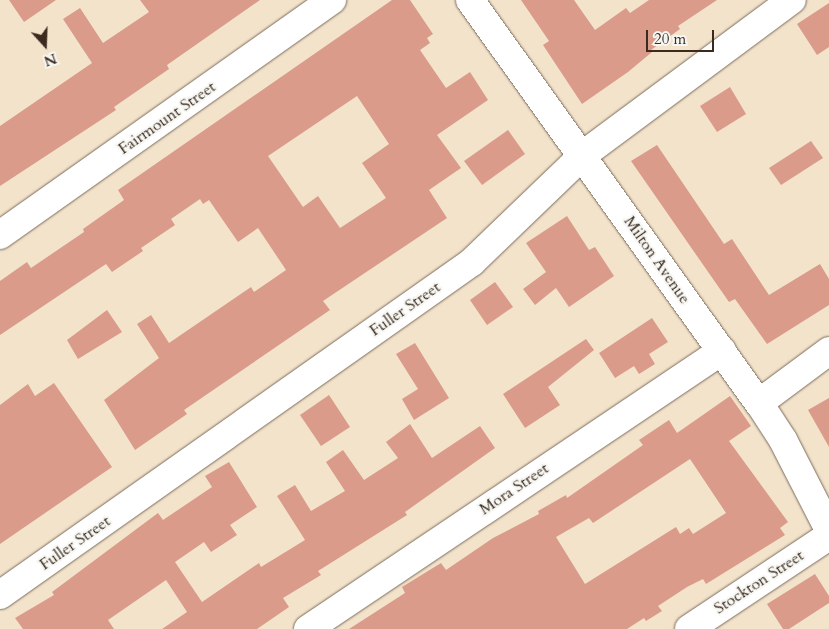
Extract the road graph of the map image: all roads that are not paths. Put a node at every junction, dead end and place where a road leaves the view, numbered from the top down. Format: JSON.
{"nodes":[{"id":1,"x":332,"y":0,"type":"edge"},
{"id":2,"x":470,"y":0,"type":"edge"},
{"id":3,"x":792,"y":0,"type":"edge"},
{"id":4,"x":583,"y":154,"type":"junction"},
{"id":5,"x":0,"y":235,"type":"edge"},
{"id":6,"x":829,"y":350,"type":"edge"},
{"id":7,"x":722,"y":351,"type":"junction"},
{"id":8,"x":759,"y":403,"type":"junction"},
{"id":9,"x":829,"y":530,"type":"edge"},
{"id":10,"x":829,"y":536,"type":"edge"},
{"id":11,"x":0,"y":595,"type":"edge"},
{"id":12,"x":308,"y":629,"type":"edge"},
{"id":13,"x":690,"y":629,"type":"edge"}],
"edges":[{"from":1,"to":5,"type":"street","name":"Fairmount Street"},
{"from":2,"to":4,"type":"street","name":"Milton Avenue"},
{"from":3,"to":4,"type":"street","name":"Fuller Street"},
{"from":4,"to":7,"type":"street","name":"Milton Avenue"},
{"from":4,"to":11,"type":"street","name":"Fuller Street"},
{"from":6,"to":8,"type":"street"},
{"from":7,"to":8,"type":"street","name":"Milton Avenue"},
{"from":7,"to":12,"type":"street","name":"Mora Street"},
{"from":8,"to":9,"type":"street","name":"Milton Avenue"},
{"from":10,"to":13,"type":"street","name":"Stockton Street"}]}
